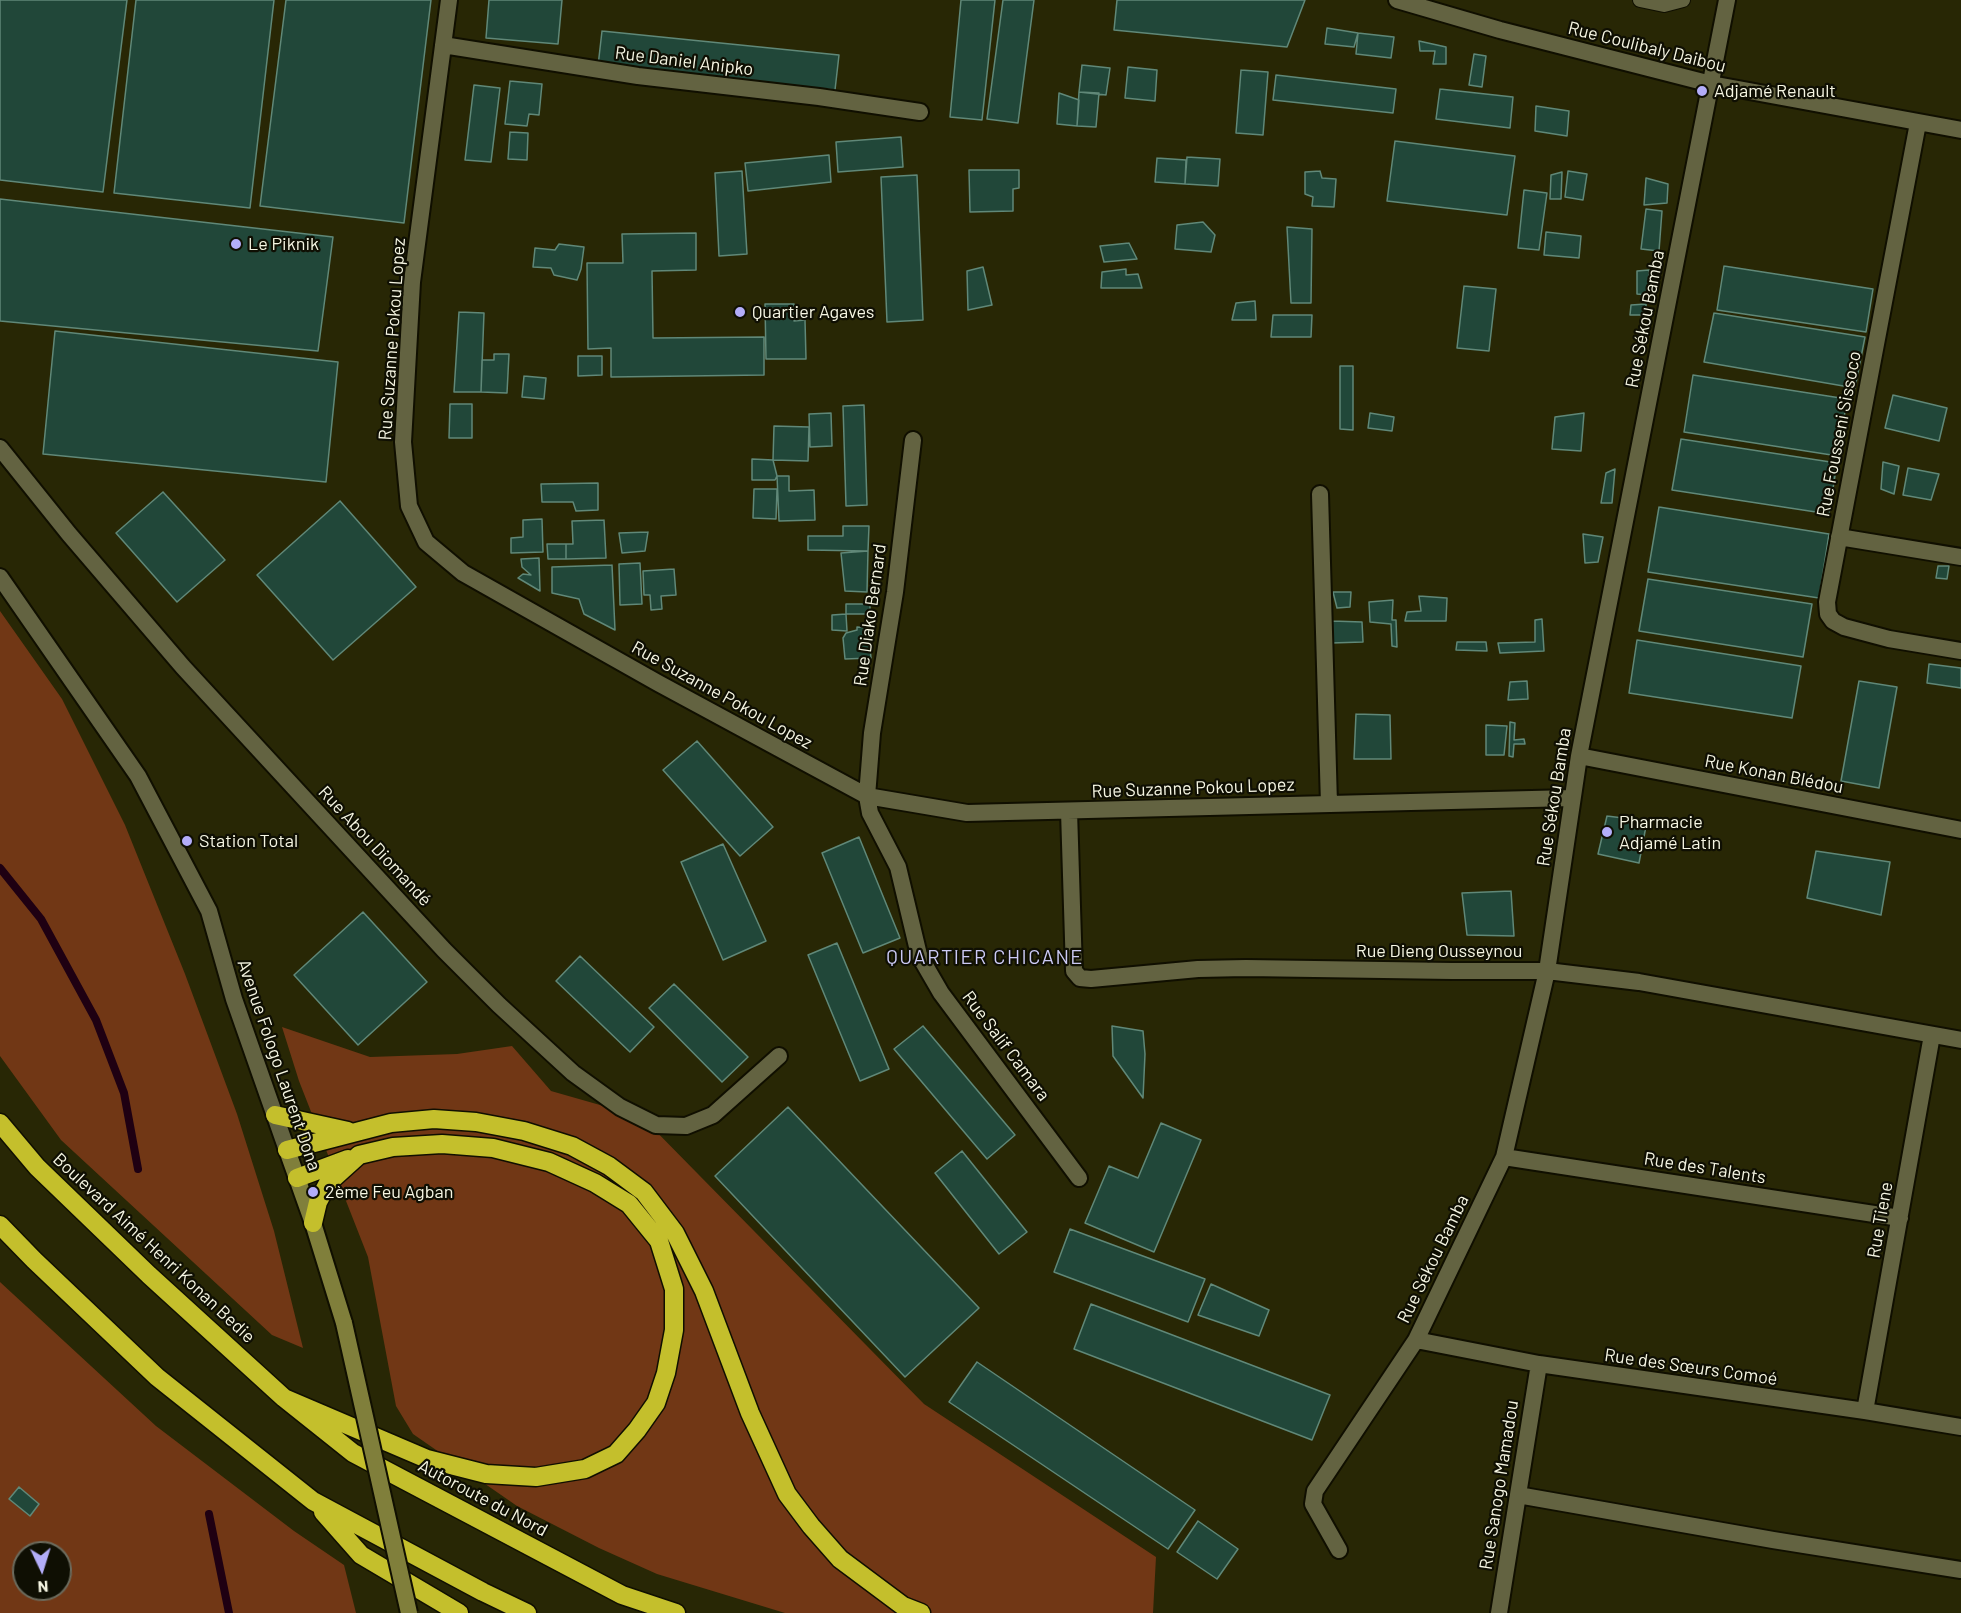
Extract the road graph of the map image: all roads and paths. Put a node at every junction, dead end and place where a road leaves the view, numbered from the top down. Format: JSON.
{"nodes":[{"id":1,"x":449,"y":0,"type":"edge"},
{"id":2,"x":1397,"y":0,"type":"edge"},
{"id":3,"x":1640,"y":0,"type":"edge"},
{"id":4,"x":1683,"y":0,"type":"edge"},
{"id":5,"x":1727,"y":0,"type":"edge"},
{"id":6,"x":443,"y":45,"type":"junction"},
{"id":7,"x":1711,"y":84,"type":"junction"},
{"id":8,"x":920,"y":112,"type":"dead end"},
{"id":9,"x":1918,"y":123,"type":"junction"},
{"id":10,"x":1961,"y":130,"type":"edge"},
{"id":11,"x":913,"y":440,"type":"dead end"},
{"id":12,"x":0,"y":448,"type":"edge"},
{"id":13,"x":1320,"y":494,"type":"dead end"},
{"id":14,"x":1839,"y":537,"type":"junction"},
{"id":15,"x":1961,"y":557,"type":"edge"},
{"id":16,"x":0,"y":577,"type":"edge"},
{"id":17,"x":1961,"y":651,"type":"edge"},
{"id":18,"x":1579,"y":756,"type":"junction"},
{"id":19,"x":867,"y":796,"type":"junction"},
{"id":20,"x":1572,"y":798,"type":"junction"},
{"id":21,"x":1329,"y":804,"type":"junction"},
{"id":22,"x":1069,"y":811,"type":"junction"},
{"id":23,"x":1961,"y":830,"type":"edge"},
{"id":24,"x":1547,"y":971,"type":"junction"},
{"id":25,"x":1932,"y":1035,"type":"junction"},
{"id":26,"x":1961,"y":1040,"type":"edge"},
{"id":27,"x":779,"y":1056,"type":"dead end"},
{"id":28,"x":275,"y":1115,"type":"junction"},
{"id":29,"x":0,"y":1123,"type":"edge"},
{"id":30,"x":352,"y":1132,"type":"junction"},
{"id":31,"x":287,"y":1150,"type":"junction"},
{"id":32,"x":359,"y":1155,"type":"junction"},
{"id":33,"x":1504,"y":1157,"type":"junction"},
{"id":34,"x":297,"y":1178,"type":"junction"},
{"id":35,"x":1079,"y":1178,"type":"dead end"},
{"id":36,"x":1900,"y":1218,"type":"junction"},
{"id":37,"x":313,"y":1223,"type":"junction"},
{"id":38,"x":0,"y":1225,"type":"edge"},
{"id":39,"x":1416,"y":1340,"type":"junction"},
{"id":40,"x":1539,"y":1364,"type":"junction"},
{"id":41,"x":284,"y":1398,"type":"junction"},
{"id":42,"x":1865,"y":1411,"type":"junction"},
{"id":43,"x":1961,"y":1427,"type":"edge"},
{"id":44,"x":1518,"y":1494,"type":"junction"},
{"id":45,"x":313,"y":1501,"type":"junction"},
{"id":46,"x":1339,"y":1550,"type":"dead end"},
{"id":47,"x":1961,"y":1570,"type":"edge"},
{"id":48,"x":409,"y":1613,"type":"edge"},
{"id":49,"x":459,"y":1613,"type":"edge"},
{"id":50,"x":527,"y":1613,"type":"edge"},
{"id":51,"x":676,"y":1613,"type":"edge"},
{"id":52,"x":921,"y":1613,"type":"edge"},
{"id":53,"x":1499,"y":1613,"type":"edge"}],
"edges":[{"from":1,"to":6,"type":"street","name":"Rue Suzanne Pokou Lopez"},
{"from":2,"to":7,"type":"street","name":"Rue Coulibaly Daibou"},
{"from":3,"to":4,"type":"lane"},
{"from":5,"to":7,"type":"street","name":"Rue Sékou Bamba"},
{"from":6,"to":8,"type":"street","name":"Rue Daniel Anipko"},
{"from":6,"to":19,"type":"street","name":"Rue Suzanne Pokou Lopez"},
{"from":7,"to":9,"type":"street","name":"Rue Coulibaly Daibou"},
{"from":7,"to":18,"type":"street","name":"Rue Sékou Bamba"},
{"from":9,"to":10,"type":"street","name":"Rue Coulibaly Daibou"},
{"from":9,"to":14,"type":"street","name":"Rue Fousseni Sissoco"},
{"from":11,"to":19,"type":"street","name":"Rue Diako Bernard"},
{"from":12,"to":27,"type":"street","name":"Rue Abou Diomandé"},
{"from":13,"to":21,"type":"street"},
{"from":14,"to":15,"type":"street"},
{"from":14,"to":17,"type":"street","name":"Rue Fousseni Sissoco"},
{"from":16,"to":28,"type":"street","name":"Avenue Fologo Laurent Dona"},
{"from":18,"to":20,"type":"street","name":"Rue Sékou Bamba"},
{"from":18,"to":23,"type":"street","name":"Rue Konan Blédou"},
{"from":19,"to":22,"type":"street","name":"Rue Suzanne Pokou Lopez"},
{"from":19,"to":35,"type":"street","name":"Rue Salif Camara"},
{"from":20,"to":21,"type":"street","name":"Rue Suzanne Pokou Lopez"},
{"from":20,"to":24,"type":"street","name":"Rue Sékou Bamba"},
{"from":21,"to":22,"type":"street","name":"Rue Suzanne Pokou Lopez"},
{"from":22,"to":24,"type":"street","name":"Rue Dieng Ousseynou"},
{"from":24,"to":25,"type":"street","name":"Rue Dieng Ousseynou"},
{"from":24,"to":33,"type":"street","name":"Rue Sékou Bamba"},
{"from":25,"to":26,"type":"street","name":"Rue Dieng Ousseynou"},
{"from":25,"to":36,"type":"street","name":"Rue Tiene"},
{"from":28,"to":30,"type":"highway"},
{"from":28,"to":31,"type":"street","name":"Avenue Fologo Laurent Dona"},
{"from":29,"to":41,"type":"highway","name":"Boulevard Aimé Henri Konan Bedie"},
{"from":30,"to":31,"type":"highway"},
{"from":30,"to":52,"type":"highway"},
{"from":31,"to":34,"type":"main road","name":"Avenue Fologo Laurent Dona"},
{"from":32,"to":34,"type":"highway"},
{"from":32,"to":37,"type":"highway"},
{"from":32,"to":41,"type":"highway"},
{"from":33,"to":36,"type":"street","name":"Rue des Talents"},
{"from":33,"to":39,"type":"street","name":"Rue Sékou Bamba"},
{"from":34,"to":37,"type":"main road","name":"Avenue Fologo Laurent Dona"},
{"from":36,"to":42,"type":"street","name":"Rue Tiene"},
{"from":37,"to":48,"type":"main road","name":"Avenue Fologo Laurent Dona","bridge":true},
{"from":38,"to":45,"type":"highway"},
{"from":39,"to":40,"type":"street","name":"Rue des Sœurs Comoé"},
{"from":39,"to":46,"type":"street","name":"Rue Sékou Bamba"},
{"from":40,"to":42,"type":"street","name":"Rue des Sœurs Comoé"},
{"from":40,"to":44,"type":"street","name":"Rue Sanogo Mamadou"},
{"from":41,"to":51,"type":"highway","name":"Autoroute du Nord"},
{"from":42,"to":43,"type":"street","name":"Rue des Sœurs Comoé"},
{"from":44,"to":47,"type":"street"},
{"from":44,"to":53,"type":"street","name":"Rue Sanogo Mamadou"},
{"from":45,"to":49,"type":"highway"},
{"from":45,"to":50,"type":"highway"}]}
